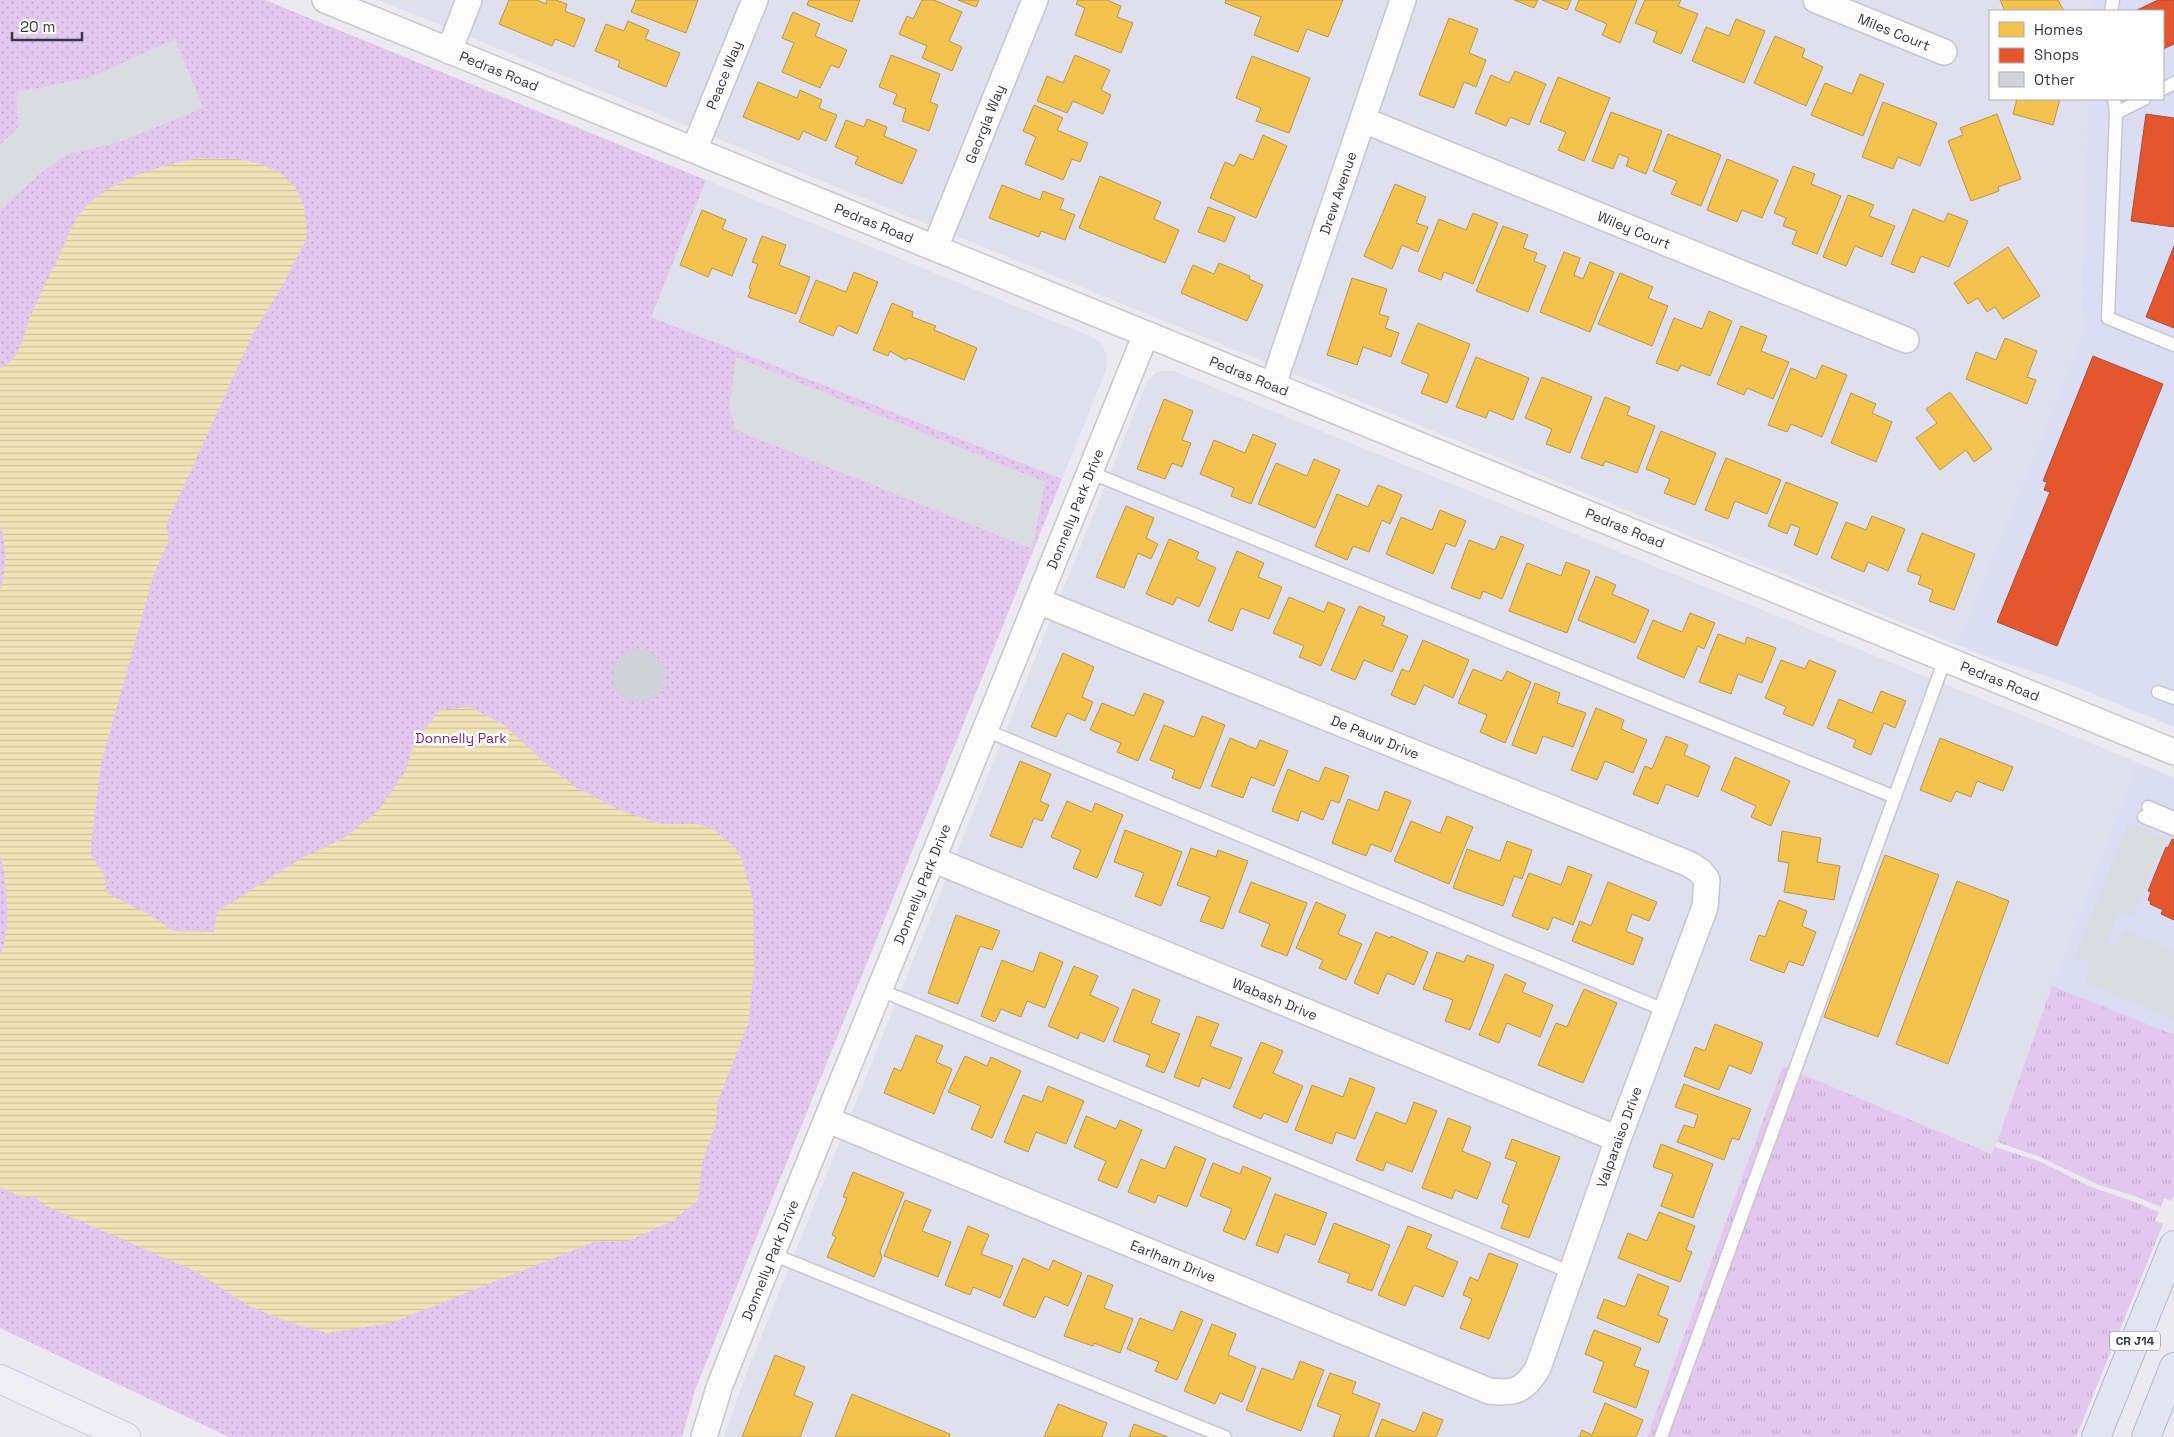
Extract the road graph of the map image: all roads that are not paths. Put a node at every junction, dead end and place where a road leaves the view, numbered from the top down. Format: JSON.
{"nodes":[{"id":1,"x":325,"y":0,"type":"edge"},
{"id":2,"x":469,"y":0,"type":"edge"},
{"id":3,"x":755,"y":0,"type":"edge"},
{"id":4,"x":1035,"y":0,"type":"edge"},
{"id":5,"x":1403,"y":0,"type":"edge"},
{"id":6,"x":1816,"y":0,"type":"edge"},
{"id":7,"x":449,"y":50,"type":"junction"},
{"id":8,"x":1944,"y":52,"type":"dead end"},
{"id":9,"x":2114,"y":100,"type":"edge"},
{"id":10,"x":2142,"y":100,"type":"edge"},
{"id":11,"x":2116,"y":113,"type":"junction"},
{"id":12,"x":1363,"y":120,"type":"junction"},
{"id":13,"x":694,"y":150,"type":"junction"},
{"id":14,"x":935,"y":248,"type":"junction"},
{"id":15,"x":1146,"y":334,"type":"junction"},
{"id":16,"x":1906,"y":340,"type":"dead end"},
{"id":17,"x":2174,"y":345,"type":"edge"},
{"id":18,"x":1273,"y":385,"type":"junction"},
{"id":19,"x":1089,"y":472,"type":"junction"},
{"id":20,"x":1038,"y":601,"type":"junction"},
{"id":21,"x":1945,"y":659,"type":"junction"},
{"id":22,"x":2158,"y":692,"type":"dead end"},
{"id":23,"x":2174,"y":698,"type":"edge"},
{"id":24,"x":985,"y":730,"type":"junction"},
{"id":25,"x":2174,"y":752,"type":"edge"},
{"id":26,"x":1895,"y":797,"type":"junction"},
{"id":27,"x":2174,"y":818,"type":"edge"},
{"id":28,"x":2174,"y":829,"type":"edge"},
{"id":29,"x":932,"y":859,"type":"junction"},
{"id":30,"x":1707,"y":880,"type":"joint"},
{"id":31,"x":880,"y":990,"type":"junction"},
{"id":32,"x":1667,"y":1011,"type":"junction"},
{"id":33,"x":828,"y":1120,"type":"junction"},
{"id":34,"x":1618,"y":1140,"type":"junction"},
{"id":35,"x":2174,"y":1245,"type":"edge"},
{"id":36,"x":772,"y":1254,"type":"junction"},
{"id":37,"x":1570,"y":1272,"type":"junction"},
{"id":38,"x":2174,"y":1368,"type":"edge"},
{"id":39,"x":0,"y":1378,"type":"edge"},
{"id":40,"x":1520,"y":1390,"type":"joint"},
{"id":41,"x":126,"y":1437,"type":"edge"},
{"id":42,"x":704,"y":1437,"type":"edge"},
{"id":43,"x":1225,"y":1437,"type":"edge"},
{"id":44,"x":1661,"y":1437,"type":"edge"},
{"id":45,"x":2096,"y":1437,"type":"edge"},
{"id":46,"x":2146,"y":1437,"type":"edge"}],
"edges":[{"from":1,"to":7,"type":"street","name":"Pedras Road"},
{"from":2,"to":7,"type":"street"},
{"from":3,"to":13,"type":"street","name":"Peace Way"},
{"from":4,"to":14,"type":"street","name":"Georgia Way"},
{"from":5,"to":12,"type":"street","name":"Drew Avenue"},
{"from":6,"to":8,"type":"street","name":"Miles Court"},
{"from":7,"to":13,"type":"street","name":"Pedras Road"},
{"from":9,"to":11,"type":"lane"},
{"from":10,"to":11,"type":"lane"},
{"from":11,"to":17,"type":"lane"},
{"from":12,"to":16,"type":"street","name":"Wiley Court"},
{"from":12,"to":18,"type":"street","name":"Drew Avenue"},
{"from":13,"to":14,"type":"street","name":"Pedras Road"},
{"from":14,"to":15,"type":"street","name":"Pedras Road"},
{"from":15,"to":18,"type":"street","name":"Pedras Road"},
{"from":15,"to":19,"type":"street","name":"Donnelly Park Drive"},
{"from":18,"to":21,"type":"street","name":"Pedras Road"},
{"from":19,"to":20,"type":"street","name":"Donnelly Park Drive"},
{"from":19,"to":26,"type":"lane"},
{"from":20,"to":24,"type":"street","name":"Donnelly Park Drive"},
{"from":20,"to":30,"type":"street","name":"De Pauw Drive"},
{"from":21,"to":25,"type":"street","name":"Pedras Road"},
{"from":21,"to":26,"type":"lane"},
{"from":22,"to":23,"type":"lane"},
{"from":24,"to":29,"type":"street","name":"Donnelly Park Drive"},
{"from":24,"to":32,"type":"lane"},
{"from":26,"to":44,"type":"lane"},
{"from":27,"to":28,"type":"lane"},
{"from":29,"to":31,"type":"street","name":"Donnelly Park Drive"},
{"from":29,"to":34,"type":"street","name":"Wabash Drive"},
{"from":30,"to":32,"type":"street","name":"Valparaiso Drive"},
{"from":31,"to":33,"type":"street","name":"Donnelly Park Drive"},
{"from":31,"to":37,"type":"lane"},
{"from":32,"to":34,"type":"street","name":"Valparaiso Drive"},
{"from":33,"to":36,"type":"street","name":"Donnelly Park Drive"},
{"from":33,"to":40,"type":"street","name":"Earlham Drive"},
{"from":34,"to":37,"type":"street","name":"Valparaiso Drive"},
{"from":35,"to":45,"type":"main road","number":"CR J14"},
{"from":36,"to":42,"type":"street","name":"Donnelly Park Drive"},
{"from":36,"to":43,"type":"lane"},
{"from":37,"to":40,"type":"street","name":"Valparaiso Drive"},
{"from":38,"to":46,"type":"main road"},
{"from":39,"to":41,"type":"street"}]}
